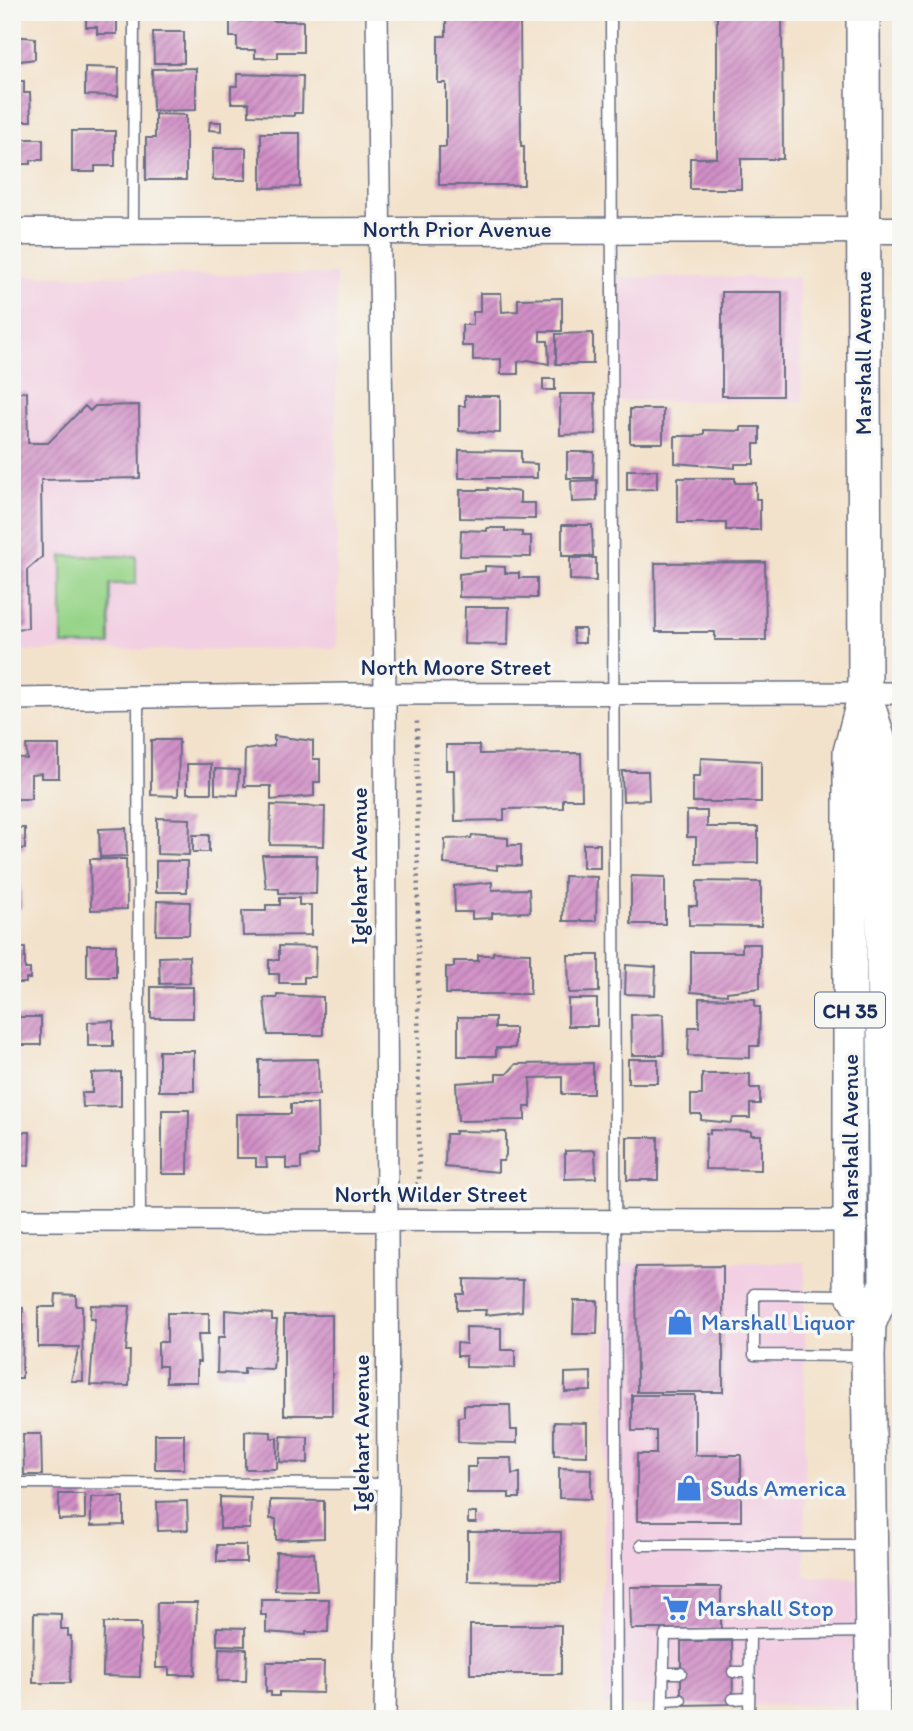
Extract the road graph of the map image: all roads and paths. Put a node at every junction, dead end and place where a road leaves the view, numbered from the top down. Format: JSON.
{"nodes":[{"id":1,"x":134,"y":12,"type":"edge"},
{"id":2,"x":377,"y":12,"type":"edge"},
{"id":3,"x":611,"y":12,"type":"edge"},
{"id":4,"x":863,"y":12,"type":"edge"},
{"id":5,"x":380,"y":229,"type":"junction"},
{"id":6,"x":611,"y":229,"type":"junction"},
{"id":7,"x":862,"y":229,"type":"junction"},
{"id":8,"x":901,"y":230,"type":"edge"},
{"id":9,"x":12,"y":232,"type":"edge"},
{"id":10,"x":133,"y":232,"type":"junction"},
{"id":11,"x":615,"y":693,"type":"junction"},
{"id":12,"x":901,"y":693,"type":"edge"},
{"id":13,"x":865,"y":694,"type":"junction"},
{"id":14,"x":385,"y":695,"type":"junction"},
{"id":15,"x":12,"y":699,"type":"edge"},
{"id":16,"x":138,"y":699,"type":"junction"},
{"id":17,"x":417,"y":720,"type":"dead end"},
{"id":18,"x":412,"y":1190,"type":"dead end"},
{"id":19,"x":12,"y":1220,"type":"edge"},
{"id":20,"x":140,"y":1220,"type":"junction"},
{"id":21,"x":386,"y":1220,"type":"junction"},
{"id":22,"x":614,"y":1220,"type":"junction"},
{"id":23,"x":893,"y":1220,"type":"edge"},
{"id":24,"x":850,"y":1221,"type":"junction"},
{"id":25,"x":853,"y":1296,"type":"junction"},
{"id":26,"x":868,"y":1340,"type":"junction"},
{"id":27,"x":12,"y":1483,"type":"edge"},
{"id":28,"x":388,"y":1484,"type":"junction"},
{"id":29,"x":641,"y":1545,"type":"dead end"},
{"id":30,"x":871,"y":1545,"type":"junction"},
{"id":31,"x":872,"y":1632,"type":"junction"},
{"id":32,"x":750,"y":1634,"type":"junction"},
{"id":33,"x":733,"y":1672,"type":"dead end"},
{"id":34,"x":749,"y":1672,"type":"junction"},
{"id":35,"x":663,"y":1673,"type":"junction"},
{"id":36,"x":681,"y":1673,"type":"dead end"},
{"id":37,"x":749,"y":1698,"type":"junction"},
{"id":38,"x":733,"y":1699,"type":"dead end"},
{"id":39,"x":681,"y":1700,"type":"dead end"},
{"id":40,"x":663,"y":1701,"type":"junction"},
{"id":41,"x":385,"y":1719,"type":"edge"},
{"id":42,"x":617,"y":1719,"type":"edge"},
{"id":43,"x":662,"y":1719,"type":"edge"},
{"id":44,"x":749,"y":1719,"type":"edge"},
{"id":45,"x":873,"y":1719,"type":"edge"}],
"edges":[{"from":1,"to":10,"type":"lane"},
{"from":2,"to":5,"type":"street","name":"Iglehart Avenue"},
{"from":3,"to":6,"type":"lane"},
{"from":4,"to":7,"type":"main road","name":"Marshall Avenue","number":"CH 35"},
{"from":5,"to":6,"type":"street","name":"North Prior Avenue"},
{"from":5,"to":10,"type":"street","name":"North Prior Avenue"},
{"from":5,"to":14,"type":"street","name":"Iglehart Avenue"},
{"from":6,"to":7,"type":"street","name":"North Prior Avenue"},
{"from":6,"to":11,"type":"lane"},
{"from":7,"to":8,"type":"street","name":"North Prior Avenue"},
{"from":7,"to":13,"type":"main road","name":"Marshall Avenue","number":"CH 35"},
{"from":9,"to":10,"type":"street","name":"North Prior Avenue"},
{"from":11,"to":13,"type":"street","name":"North Moore Street"},
{"from":11,"to":14,"type":"street","name":"North Moore Street"},
{"from":11,"to":22,"type":"lane"},
{"from":12,"to":13,"type":"street","name":"North Moore Street"},
{"from":13,"to":23,"type":"main road","name":"Marshall Avenue","number":"CH 35"},
{"from":13,"to":24,"type":"main road","name":"Marshall Avenue","number":"CH 35"},
{"from":14,"to":16,"type":"street","name":"North Moore Street"},
{"from":14,"to":21,"type":"street","name":"Iglehart Avenue"},
{"from":15,"to":16,"type":"street","name":"North Moore Street"},
{"from":16,"to":20,"type":"lane"},
{"from":17,"to":18,"type":"path"},
{"from":19,"to":20,"type":"street","name":"North Wilder Street"},
{"from":20,"to":21,"type":"street","name":"North Wilder Street"},
{"from":21,"to":22,"type":"street","name":"North Wilder Street"},
{"from":21,"to":28,"type":"street","name":"Iglehart Avenue"},
{"from":22,"to":24,"type":"street","name":"North Wilder Street"},
{"from":22,"to":42,"type":"lane"},
{"from":23,"to":26,"type":"main road","name":"Marshall Avenue","number":"CH 35"},
{"from":24,"to":25,"type":"main road","name":"Marshall Avenue","number":"CH 35"},
{"from":25,"to":26,"type":"main road","name":"Marshall Avenue","number":"CH 35"},
{"from":25,"to":26,"type":"lane"},
{"from":26,"to":30,"type":"main road","name":"Marshall Avenue","number":"CH 35"},
{"from":27,"to":28,"type":"lane"},
{"from":28,"to":41,"type":"street","name":"Iglehart Avenue"},
{"from":29,"to":30,"type":"lane"},
{"from":30,"to":31,"type":"main road","name":"Marshall Avenue","number":"CH 35"},
{"from":31,"to":32,"type":"lane"},
{"from":31,"to":45,"type":"main road","name":"Marshall Avenue","number":"CH 35"},
{"from":32,"to":34,"type":"lane"},
{"from":32,"to":35,"type":"lane"},
{"from":33,"to":34,"type":"lane"},
{"from":34,"to":37,"type":"lane"},
{"from":35,"to":36,"type":"lane"},
{"from":35,"to":40,"type":"lane"},
{"from":37,"to":38,"type":"lane"},
{"from":37,"to":44,"type":"lane"},
{"from":39,"to":40,"type":"lane"},
{"from":40,"to":43,"type":"lane"}]}
